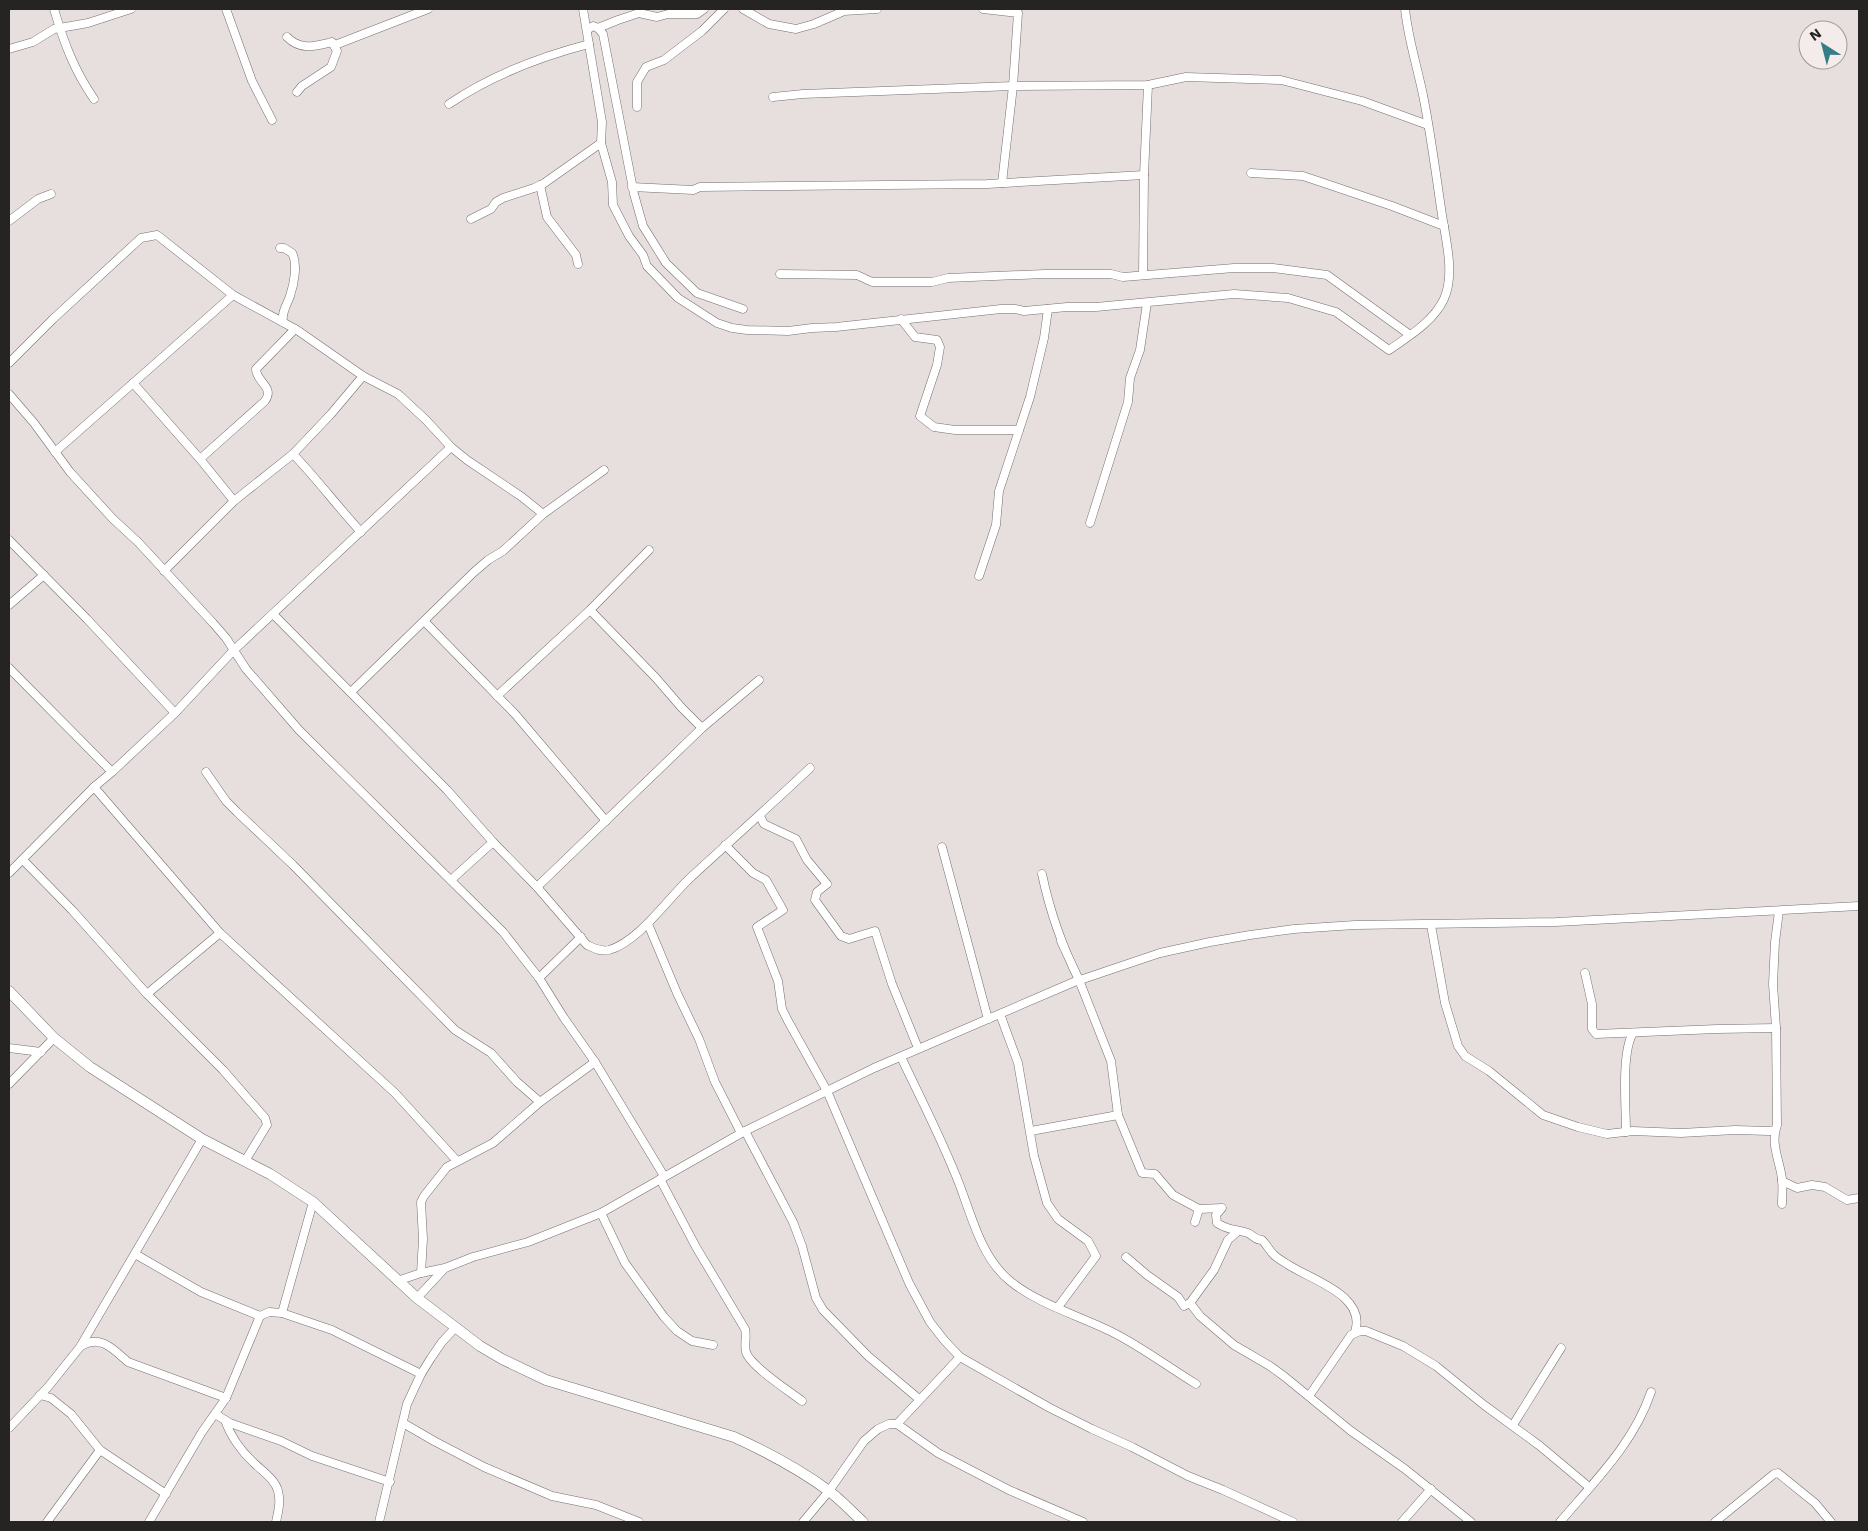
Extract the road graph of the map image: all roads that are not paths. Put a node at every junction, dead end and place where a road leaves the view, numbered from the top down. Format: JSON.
{"nodes":[{"id":1,"x":54,"y":9,"type":"edge"},
{"id":2,"x":131,"y":9,"type":"edge"},
{"id":3,"x":226,"y":9,"type":"edge"},
{"id":4,"x":428,"y":9,"type":"edge"},
{"id":5,"x":584,"y":9,"type":"edge"},
{"id":6,"x":704,"y":9,"type":"edge"},
{"id":7,"x":711,"y":9,"type":"edge"},
{"id":8,"x":724,"y":9,"type":"edge"},
{"id":9,"x":743,"y":9,"type":"edge"},
{"id":10,"x":877,"y":9,"type":"edge"},
{"id":11,"x":983,"y":9,"type":"edge"},
{"id":12,"x":1405,"y":9,"type":"edge"},
{"id":13,"x":598,"y":28,"type":"junction"},
{"id":14,"x":60,"y":29,"type":"junction"},
{"id":15,"x":587,"y":30,"type":"junction"},
{"id":16,"x":287,"y":37,"type":"dead end"},
{"id":17,"x":589,"y":44,"type":"junction"},
{"id":18,"x":335,"y":45,"type":"junction"},
{"id":19,"x":9,"y":49,"type":"edge"},
{"id":20,"x":1148,"y":85,"type":"junction"},
{"id":21,"x":1013,"y":86,"type":"junction"},
{"id":22,"x":297,"y":92,"type":"dead end"},
{"id":23,"x":773,"y":97,"type":"dead end"},
{"id":24,"x":94,"y":99,"type":"dead end"},
{"id":25,"x":448,"y":104,"type":"dead end"},
{"id":26,"x":637,"y":106,"type":"dead end"},
{"id":27,"x":272,"y":120,"type":"dead end"},
{"id":28,"x":1428,"y":126,"type":"junction"},
{"id":29,"x":602,"y":143,"type":"junction"},
{"id":30,"x":1251,"y":173,"type":"dead end"},
{"id":31,"x":1144,"y":175,"type":"junction"},
{"id":32,"x":1002,"y":183,"type":"junction"},
{"id":33,"x":540,"y":185,"type":"junction"},
{"id":34,"x":632,"y":187,"type":"junction"},
{"id":35,"x":51,"y":194,"type":"dead end"},
{"id":36,"x":471,"y":220,"type":"dead end"},
{"id":37,"x":9,"y":221,"type":"edge"},
{"id":38,"x":1444,"y":226,"type":"junction"},
{"id":39,"x":280,"y":248,"type":"dead end"},
{"id":40,"x":578,"y":264,"type":"dead end"},
{"id":41,"x":780,"y":274,"type":"dead end"},
{"id":42,"x":1144,"y":275,"type":"junction"},
{"id":43,"x":233,"y":295,"type":"junction"},
{"id":44,"x":1147,"y":303,"type":"junction"},
{"id":45,"x":744,"y":309,"type":"dead end"},
{"id":46,"x":1048,"y":309,"type":"junction"},
{"id":47,"x":901,"y":319,"type":"junction"},
{"id":48,"x":283,"y":322,"type":"junction"},
{"id":49,"x":295,"y":329,"type":"junction"},
{"id":50,"x":1410,"y":335,"type":"junction"},
{"id":51,"x":9,"y":363,"type":"edge"},
{"id":52,"x":363,"y":376,"type":"junction"},
{"id":53,"x":133,"y":383,"type":"junction"},
{"id":54,"x":9,"y":394,"type":"edge"},
{"id":55,"x":1019,"y":430,"type":"junction"},
{"id":56,"x":451,"y":447,"type":"junction"},
{"id":57,"x":55,"y":452,"type":"junction"},
{"id":58,"x":293,"y":454,"type":"junction"},
{"id":59,"x":200,"y":459,"type":"junction"},
{"id":60,"x":604,"y":470,"type":"dead end"},
{"id":61,"x":234,"y":501,"type":"junction"},
{"id":62,"x":543,"y":514,"type":"junction"},
{"id":63,"x":1090,"y":523,"type":"dead end"},
{"id":64,"x":361,"y":532,"type":"junction"},
{"id":65,"x":9,"y":540,"type":"edge"},
{"id":66,"x":649,"y":550,"type":"dead end"},
{"id":67,"x":164,"y":571,"type":"junction"},
{"id":68,"x":44,"y":575,"type":"junction"},
{"id":69,"x":979,"y":576,"type":"dead end"},
{"id":70,"x":9,"y":605,"type":"edge"},
{"id":71,"x":590,"y":610,"type":"junction"},
{"id":72,"x":273,"y":614,"type":"junction"},
{"id":73,"x":425,"y":622,"type":"junction"},
{"id":74,"x":233,"y":651,"type":"junction"},
{"id":75,"x":9,"y":668,"type":"edge"},
{"id":76,"x":758,"y":680,"type":"dead end"},
{"id":77,"x":350,"y":692,"type":"junction"},
{"id":78,"x":497,"y":696,"type":"junction"},
{"id":79,"x":175,"y":713,"type":"junction"},
{"id":80,"x":702,"y":728,"type":"junction"},
{"id":81,"x":810,"y":768,"type":"dead end"},
{"id":82,"x":112,"y":772,"type":"junction"},
{"id":83,"x":206,"y":772,"type":"dead end"},
{"id":84,"x":94,"y":787,"type":"junction"},
{"id":85,"x":760,"y":816,"type":"junction"},
{"id":86,"x":606,"y":821,"type":"junction"},
{"id":87,"x":493,"y":842,"type":"junction"},
{"id":88,"x":725,"y":845,"type":"junction"},
{"id":89,"x":942,"y":847,"type":"dead end"},
{"id":90,"x":23,"y":860,"type":"junction"},
{"id":91,"x":9,"y":871,"type":"edge"},
{"id":92,"x":1042,"y":874,"type":"dead end"},
{"id":93,"x":451,"y":880,"type":"junction"},
{"id":94,"x":537,"y":887,"type":"junction"},
{"id":95,"x":1859,"y":906,"type":"edge"},
{"id":96,"x":1779,"y":911,"type":"junction"},
{"id":97,"x":648,"y":924,"type":"junction"},
{"id":98,"x":1431,"y":924,"type":"junction"},
{"id":99,"x":220,"y":933,"type":"junction"},
{"id":100,"x":580,"y":937,"type":"junction"},
{"id":101,"x":1585,"y":973,"type":"dead end"},
{"id":102,"x":539,"y":978,"type":"junction"},
{"id":103,"x":1079,"y":980,"type":"junction"},
{"id":104,"x":9,"y":991,"type":"edge"},
{"id":105,"x":147,"y":994,"type":"junction"},
{"id":106,"x":1000,"y":1014,"type":"junction"},
{"id":107,"x":988,"y":1019,"type":"junction"},
{"id":108,"x":1776,"y":1028,"type":"junction"},
{"id":109,"x":1633,"y":1033,"type":"junction"},
{"id":110,"x":54,"y":1038,"type":"junction"},
{"id":111,"x":9,"y":1048,"type":"edge"},
{"id":112,"x":918,"y":1048,"type":"junction"},
{"id":113,"x":41,"y":1052,"type":"junction"},
{"id":114,"x":901,"y":1057,"type":"junction"},
{"id":115,"x":595,"y":1062,"type":"junction"},
{"id":116,"x":9,"y":1084,"type":"edge"},
{"id":117,"x":827,"y":1091,"type":"junction"},
{"id":118,"x":540,"y":1102,"type":"junction"},
{"id":119,"x":1118,"y":1115,"type":"junction"},
{"id":120,"x":1775,"y":1130,"type":"junction"},
{"id":121,"x":1031,"y":1131,"type":"junction"},
{"id":122,"x":743,"y":1132,"type":"junction"},
{"id":123,"x":1626,"y":1132,"type":"junction"},
{"id":124,"x":202,"y":1139,"type":"junction"},
{"id":125,"x":244,"y":1160,"type":"junction"},
{"id":126,"x":457,"y":1161,"type":"junction"},
{"id":127,"x":662,"y":1177,"type":"junction"},
{"id":128,"x":1782,"y":1181,"type":"junction"},
{"id":129,"x":1859,"y":1198,"type":"edge"},
{"id":130,"x":313,"y":1202,"type":"junction"},
{"id":131,"x":1782,"y":1204,"type":"dead end"},
{"id":132,"x":1199,"y":1209,"type":"junction"},
{"id":133,"x":602,"y":1213,"type":"junction"},
{"id":134,"x":1195,"y":1222,"type":"dead end"},
{"id":135,"x":1237,"y":1232,"type":"junction"},
{"id":136,"x":135,"y":1254,"type":"junction"},
{"id":137,"x":1126,"y":1257,"type":"dead end"},
{"id":138,"x":445,"y":1268,"type":"junction"},
{"id":139,"x":421,"y":1273,"type":"junction"},
{"id":140,"x":397,"y":1281,"type":"junction"},
{"id":141,"x":417,"y":1298,"type":"junction"},
{"id":142,"x":1190,"y":1303,"type":"junction"},
{"id":143,"x":1058,"y":1307,"type":"junction"},
{"id":144,"x":282,"y":1313,"type":"junction"},
{"id":145,"x":260,"y":1316,"type":"junction"},
{"id":146,"x":456,"y":1327,"type":"junction"},
{"id":147,"x":1355,"y":1332,"type":"junction"},
{"id":148,"x":712,"y":1345,"type":"dead end"},
{"id":149,"x":80,"y":1347,"type":"junction"},
{"id":150,"x":1561,"y":1348,"type":"dead end"},
{"id":151,"x":960,"y":1357,"type":"junction"},
{"id":152,"x":421,"y":1374,"type":"junction"},
{"id":153,"x":1196,"y":1384,"type":"dead end"},
{"id":154,"x":1651,"y":1392,"type":"dead end"},
{"id":155,"x":40,"y":1395,"type":"junction"},
{"id":156,"x":1309,"y":1396,"type":"junction"},
{"id":157,"x":226,"y":1398,"type":"junction"},
{"id":158,"x":919,"y":1399,"type":"junction"},
{"id":159,"x":802,"y":1401,"type":"dead end"},
{"id":160,"x":215,"y":1414,"type":"junction"},
{"id":161,"x":225,"y":1420,"type":"junction"},
{"id":162,"x":403,"y":1423,"type":"junction"},
{"id":163,"x":897,"y":1424,"type":"junction"},
{"id":164,"x":1513,"y":1425,"type":"junction"},
{"id":165,"x":9,"y":1428,"type":"edge"},
{"id":166,"x":100,"y":1450,"type":"junction"},
{"id":167,"x":390,"y":1482,"type":"junction"},
{"id":168,"x":1589,"y":1487,"type":"junction"},
{"id":169,"x":1431,"y":1489,"type":"junction"},
{"id":170,"x":829,"y":1491,"type":"junction"},
{"id":171,"x":166,"y":1494,"type":"junction"},
{"id":172,"x":47,"y":1522,"type":"edge"},
{"id":173,"x":149,"y":1522,"type":"edge"},
{"id":174,"x":276,"y":1522,"type":"edge"},
{"id":175,"x":379,"y":1522,"type":"edge"},
{"id":176,"x":639,"y":1522,"type":"edge"},
{"id":177,"x":803,"y":1522,"type":"edge"},
{"id":178,"x":863,"y":1522,"type":"edge"},
{"id":179,"x":1083,"y":1522,"type":"edge"},
{"id":180,"x":1293,"y":1522,"type":"edge"},
{"id":181,"x":1402,"y":1522,"type":"edge"},
{"id":182,"x":1471,"y":1522,"type":"edge"},
{"id":183,"x":1560,"y":1522,"type":"edge"},
{"id":184,"x":1715,"y":1522,"type":"edge"},
{"id":185,"x":1831,"y":1522,"type":"edge"}],
"edges":[{"from":1,"to":14,"type":"street"},
{"from":2,"to":14,"type":"street"},
{"from":3,"to":27,"type":"street"},
{"from":4,"to":18,"type":"street"},
{"from":5,"to":15,"type":"street"},
{"from":6,"to":13,"type":"street"},
{"from":7,"to":8,"type":"street"},
{"from":8,"to":26,"type":"street"},
{"from":9,"to":10,"type":"street"},
{"from":11,"to":21,"type":"street"},
{"from":12,"to":28,"type":"street"},
{"from":13,"to":15,"type":"street"},
{"from":13,"to":34,"type":"street"},
{"from":14,"to":19,"type":"street"},
{"from":14,"to":24,"type":"street"},
{"from":15,"to":17,"type":"street"},
{"from":16,"to":18,"type":"street"},
{"from":17,"to":25,"type":"street"},
{"from":17,"to":29,"type":"street"},
{"from":18,"to":22,"type":"street"},
{"from":20,"to":21,"type":"street"},
{"from":20,"to":28,"type":"street"},
{"from":20,"to":31,"type":"street"},
{"from":21,"to":23,"type":"street"},
{"from":21,"to":32,"type":"street"},
{"from":28,"to":38,"type":"street"},
{"from":29,"to":33,"type":"street"},
{"from":29,"to":47,"type":"street"},
{"from":30,"to":38,"type":"street"},
{"from":31,"to":32,"type":"street"},
{"from":31,"to":42,"type":"street"},
{"from":32,"to":34,"type":"street"},
{"from":33,"to":36,"type":"street"},
{"from":33,"to":40,"type":"street"},
{"from":34,"to":45,"type":"street"},
{"from":35,"to":37,"type":"street"},
{"from":38,"to":50,"type":"street"},
{"from":39,"to":48,"type":"street"},
{"from":41,"to":42,"type":"street"},
{"from":42,"to":50,"type":"street"},
{"from":43,"to":48,"type":"street"},
{"from":43,"to":51,"type":"street"},
{"from":43,"to":53,"type":"street"},
{"from":44,"to":46,"type":"street"},
{"from":44,"to":50,"type":"street"},
{"from":44,"to":63,"type":"street"},
{"from":46,"to":47,"type":"street"},
{"from":46,"to":55,"type":"street"},
{"from":47,"to":55,"type":"street"},
{"from":48,"to":49,"type":"street"},
{"from":49,"to":52,"type":"street"},
{"from":49,"to":59,"type":"street"},
{"from":52,"to":56,"type":"street"},
{"from":52,"to":58,"type":"street"},
{"from":53,"to":57,"type":"street"},
{"from":53,"to":59,"type":"street"},
{"from":54,"to":57,"type":"street"},
{"from":55,"to":69,"type":"street"},
{"from":56,"to":62,"type":"street"},
{"from":56,"to":64,"type":"street"},
{"from":57,"to":67,"type":"street"},
{"from":58,"to":61,"type":"street"},
{"from":58,"to":64,"type":"street"},
{"from":59,"to":61,"type":"street"},
{"from":60,"to":62,"type":"street"},
{"from":61,"to":67,"type":"street"},
{"from":62,"to":73,"type":"street"},
{"from":64,"to":72,"type":"street"},
{"from":65,"to":68,"type":"street"},
{"from":66,"to":71,"type":"street"},
{"from":67,"to":74,"type":"street"},
{"from":68,"to":70,"type":"street"},
{"from":68,"to":79,"type":"street"},
{"from":71,"to":78,"type":"street"},
{"from":71,"to":80,"type":"street"},
{"from":72,"to":74,"type":"street"},
{"from":72,"to":77,"type":"street"},
{"from":73,"to":77,"type":"street"},
{"from":73,"to":78,"type":"street"},
{"from":74,"to":79,"type":"street"},
{"from":74,"to":93,"type":"street"},
{"from":75,"to":82,"type":"street"},
{"from":76,"to":80,"type":"street"},
{"from":77,"to":87,"type":"street"},
{"from":78,"to":86,"type":"street"},
{"from":79,"to":82,"type":"street"},
{"from":80,"to":86,"type":"street"},
{"from":81,"to":85,"type":"street"},
{"from":82,"to":84,"type":"street"},
{"from":83,"to":118,"type":"street"},
{"from":84,"to":90,"type":"street"},
{"from":84,"to":99,"type":"street"},
{"from":85,"to":88,"type":"street"},
{"from":85,"to":112,"type":"street"},
{"from":86,"to":94,"type":"street"},
{"from":87,"to":93,"type":"street"},
{"from":87,"to":94,"type":"street"},
{"from":88,"to":97,"type":"street"},
{"from":88,"to":117,"type":"street"},
{"from":89,"to":107,"type":"street"},
{"from":90,"to":91,"type":"street"},
{"from":90,"to":105,"type":"street"},
{"from":92,"to":103,"type":"street"},
{"from":93,"to":102,"type":"street"},
{"from":94,"to":100,"type":"street"},
{"from":95,"to":96,"type":"street"},
{"from":96,"to":98,"type":"street"},
{"from":96,"to":108,"type":"street"},
{"from":97,"to":100,"type":"street"},
{"from":97,"to":122,"type":"street"},
{"from":98,"to":103,"type":"street"},
{"from":98,"to":123,"type":"street"},
{"from":99,"to":105,"type":"street"},
{"from":99,"to":126,"type":"street"},
{"from":100,"to":102,"type":"street"},
{"from":101,"to":109,"type":"street"},
{"from":102,"to":115,"type":"street"},
{"from":103,"to":106,"type":"street"},
{"from":103,"to":119,"type":"street"},
{"from":104,"to":110,"type":"street"},
{"from":105,"to":125,"type":"street"},
{"from":106,"to":107,"type":"street"},
{"from":106,"to":121,"type":"street"},
{"from":107,"to":112,"type":"street"},
{"from":108,"to":109,"type":"street"},
{"from":108,"to":120,"type":"street"},
{"from":109,"to":123,"type":"street"},
{"from":110,"to":113,"type":"street"},
{"from":110,"to":124,"type":"street"},
{"from":111,"to":113,"type":"street"},
{"from":112,"to":114,"type":"street"},
{"from":113,"to":116,"type":"street"},
{"from":114,"to":117,"type":"street"},
{"from":114,"to":143,"type":"street"},
{"from":115,"to":118,"type":"street"},
{"from":115,"to":127,"type":"street"},
{"from":117,"to":122,"type":"street"},
{"from":117,"to":151,"type":"street"},
{"from":118,"to":126,"type":"street"},
{"from":119,"to":121,"type":"street"},
{"from":119,"to":132,"type":"street"},
{"from":120,"to":123,"type":"street"},
{"from":120,"to":128,"type":"street"},
{"from":121,"to":143,"type":"street"},
{"from":122,"to":127,"type":"street"},
{"from":122,"to":158,"type":"street"},
{"from":124,"to":125,"type":"street"},
{"from":124,"to":136,"type":"street"},
{"from":125,"to":130,"type":"street"},
{"from":126,"to":139,"type":"street"},
{"from":127,"to":133,"type":"street"},
{"from":127,"to":159,"type":"street"},
{"from":128,"to":129,"type":"street"},
{"from":128,"to":131,"type":"street"},
{"from":130,"to":140,"type":"street"},
{"from":130,"to":144,"type":"street"},
{"from":132,"to":134,"type":"street"},
{"from":132,"to":135,"type":"street"},
{"from":133,"to":138,"type":"street"},
{"from":133,"to":148,"type":"street"},
{"from":135,"to":142,"type":"street"},
{"from":135,"to":147,"type":"street"},
{"from":136,"to":145,"type":"street"},
{"from":136,"to":149,"type":"street"},
{"from":137,"to":142,"type":"street"},
{"from":138,"to":139,"type":"street"},
{"from":138,"to":141,"type":"street"},
{"from":139,"to":140,"type":"street"},
{"from":140,"to":141,"type":"street"},
{"from":141,"to":146,"type":"street"},
{"from":142,"to":156,"type":"street"},
{"from":143,"to":153,"type":"street"},
{"from":144,"to":145,"type":"street"},
{"from":144,"to":152,"type":"street"},
{"from":145,"to":157,"type":"street"},
{"from":146,"to":152,"type":"street"},
{"from":146,"to":170,"type":"street"},
{"from":147,"to":156,"type":"street"},
{"from":147,"to":164,"type":"street"},
{"from":149,"to":155,"type":"street"},
{"from":149,"to":157,"type":"street"},
{"from":150,"to":164,"type":"street"},
{"from":151,"to":158,"type":"street"},
{"from":151,"to":180,"type":"street"},
{"from":152,"to":162,"type":"street"},
{"from":154,"to":168,"type":"street"},
{"from":155,"to":165,"type":"street"},
{"from":155,"to":166,"type":"street"},
{"from":156,"to":169,"type":"street"},
{"from":157,"to":160,"type":"street"},
{"from":158,"to":163,"type":"street"},
{"from":160,"to":161,"type":"street"},
{"from":160,"to":171,"type":"street"},
{"from":161,"to":167,"type":"street"},
{"from":161,"to":174,"type":"street"},
{"from":162,"to":167,"type":"street"},
{"from":162,"to":176,"type":"street"},
{"from":163,"to":170,"type":"street"},
{"from":163,"to":179,"type":"street"},
{"from":164,"to":168,"type":"street"},
{"from":166,"to":171,"type":"street"},
{"from":166,"to":172,"type":"street"},
{"from":167,"to":175,"type":"street"},
{"from":168,"to":183,"type":"street"},
{"from":169,"to":181,"type":"street"},
{"from":169,"to":182,"type":"street"},
{"from":170,"to":177,"type":"street"},
{"from":170,"to":178,"type":"street"},
{"from":171,"to":173,"type":"street"},
{"from":184,"to":185,"type":"street"}]}
